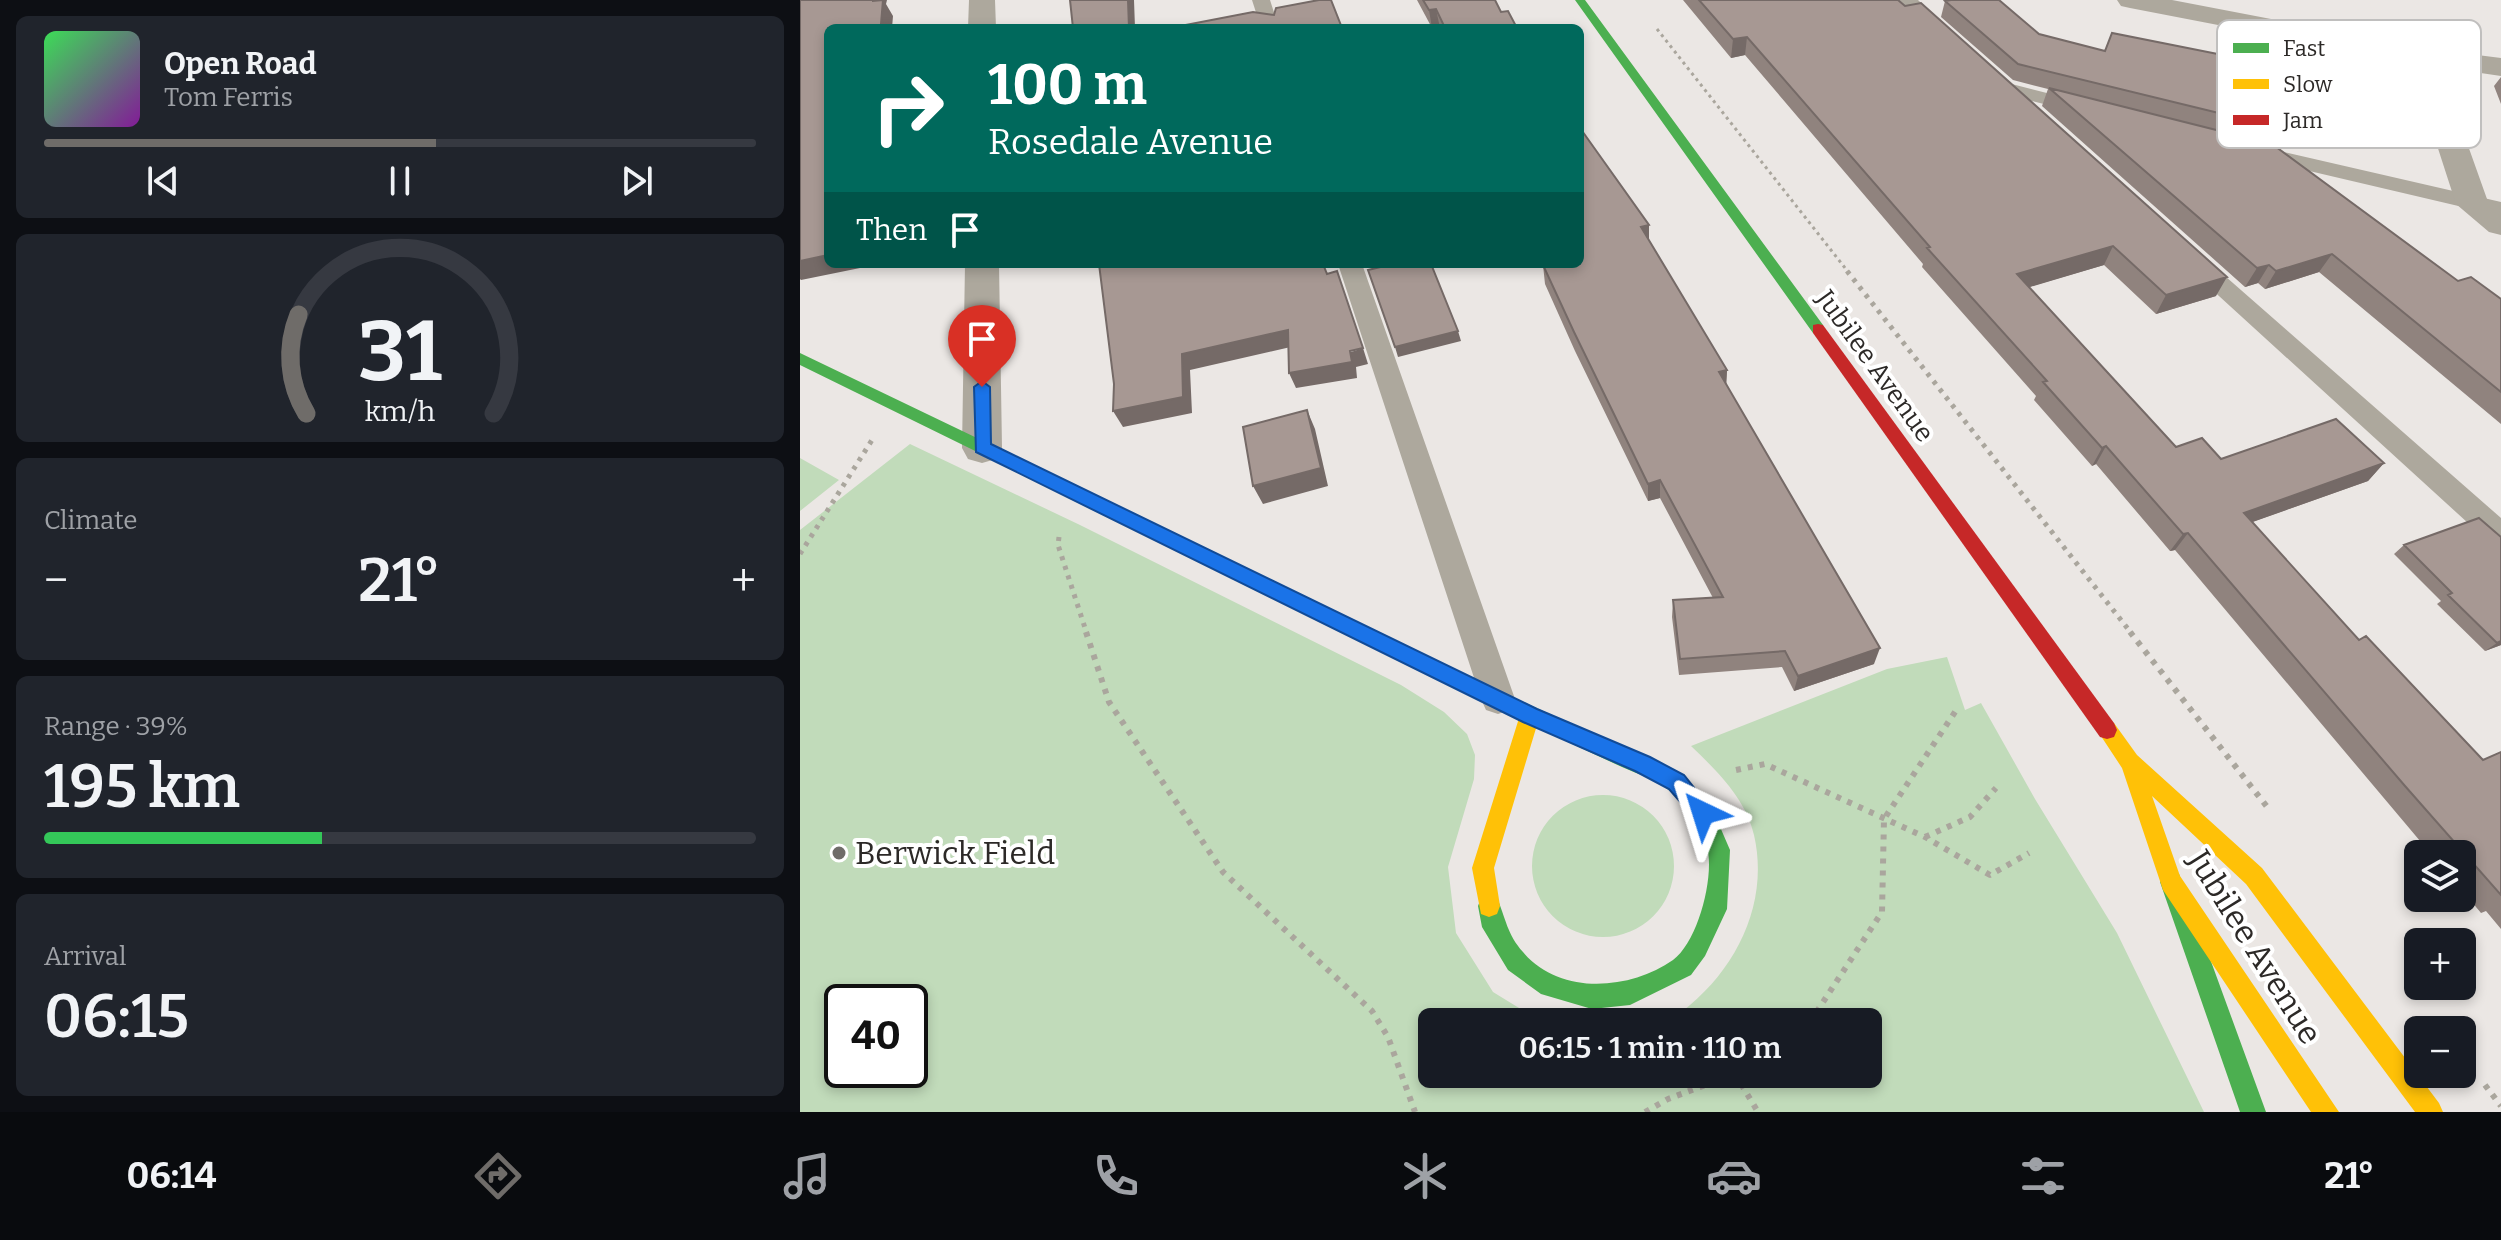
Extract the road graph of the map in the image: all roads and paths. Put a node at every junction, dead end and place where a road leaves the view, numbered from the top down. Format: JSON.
{"nodes":[{"id":1,"x":982,"y":0,"type":"edge"},
{"id":2,"x":1261,"y":0,"type":"edge"},
{"id":3,"x":1580,"y":0,"type":"edge"},
{"id":4,"x":1907,"y":0,"type":"edge"},
{"id":5,"x":2130,"y":0,"type":"edge"},
{"id":6,"x":2234,"y":20,"type":"edge"},
{"id":7,"x":982,"y":24,"type":"edge"},
{"id":8,"x":1269,"y":24,"type":"edge"},
{"id":9,"x":1654,"y":25,"type":"dead end"},
{"id":10,"x":1954,"y":43,"type":"edge"},
{"id":11,"x":2481,"y":64,"type":"edge"},
{"id":12,"x":2501,"y":67,"type":"edge"},
{"id":13,"x":2109,"y":114,"type":"edge"},
{"id":14,"x":2035,"y":118,"type":"edge"},
{"id":15,"x":2245,"y":148,"type":"edge"},
{"id":16,"x":2462,"y":148,"type":"edge"},
{"id":17,"x":2487,"y":206,"type":"edge"},
{"id":18,"x":2501,"y":225,"type":"edge"},
{"id":19,"x":2175,"y":244,"type":"edge"},
{"id":20,"x":982,"y":268,"type":"edge"},
{"id":21,"x":1351,"y":268,"type":"edge"},
{"id":22,"x":800,"y":358,"type":"edge"},
{"id":23,"x":894,"y":404,"type":"junction"},
{"id":24,"x":982,"y":448,"type":"junction"},
{"id":25,"x":1065,"y":488,"type":"junction"},
{"id":26,"x":2501,"y":536,"type":"edge"},
{"id":27,"x":800,"y":554,"type":"edge"},
{"id":28,"x":1498,"y":699,"type":"junction"},
{"id":29,"x":1957,"y":709,"type":"dead end"},
{"id":30,"x":1530,"y":715,"type":"junction"},
{"id":31,"x":2130,"y":762,"type":"junction"},
{"id":32,"x":1676,"y":782,"type":"junction"},
{"id":33,"x":1996,"y":788,"type":"dead end"},
{"id":34,"x":2274,"y":816,"type":"dead end"},
{"id":35,"x":1884,"y":819,"type":"junction"},
{"id":36,"x":1925,"y":837,"type":"junction"},
{"id":37,"x":2029,"y":853,"type":"dead end"},
{"id":38,"x":2171,"y":882,"type":"junction"},
{"id":39,"x":1819,"y":1008,"type":"edge"},
{"id":40,"x":1697,"y":1088,"type":"edge"},
{"id":41,"x":1743,"y":1088,"type":"edge"},
{"id":42,"x":1415,"y":1112,"type":"edge"},
{"id":43,"x":1645,"y":1112,"type":"edge"},
{"id":44,"x":1758,"y":1112,"type":"edge"},
{"id":45,"x":2253,"y":1112,"type":"edge"},
{"id":46,"x":2326,"y":1112,"type":"edge"},
{"id":47,"x":2430,"y":1112,"type":"edge"}],
"edges":[{"from":1,"to":7,"type":"street"},
{"from":2,"to":8,"type":"lane"},
{"from":3,"to":31,"type":"main road","name":"Jubilee Avenue"},
{"from":4,"to":10,"type":"lane"},
{"from":5,"to":6,"type":"street"},
{"from":9,"to":34,"type":"path"},
{"from":11,"to":12,"type":"street"},
{"from":13,"to":14,"type":"lane"},
{"from":15,"to":17,"type":"lane"},
{"from":16,"to":17,"type":"street"},
{"from":17,"to":18,"type":"street"},
{"from":19,"to":26,"type":"lane"},
{"from":20,"to":24,"type":"street"},
{"from":21,"to":28,"type":"lane"},
{"from":22,"to":23,"type":"main road"},
{"from":23,"to":24,"type":"main road"},
{"from":23,"to":27,"type":"path"},
{"from":24,"to":25,"type":"main road"},
{"from":25,"to":28,"type":"main road"},
{"from":25,"to":42,"type":"path"},
{"from":28,"to":30,"type":"main road"},
{"from":29,"to":35,"type":"path"},
{"from":30,"to":32,"type":"main road"},
{"from":30,"to":32,"type":"main road"},
{"from":31,"to":38,"type":"main road","name":"Jubilee Avenue"},
{"from":31,"to":47,"type":"main road","name":"Jubilee Avenue"},
{"from":32,"to":35,"type":"path"},
{"from":33,"to":36,"type":"path"},
{"from":35,"to":36,"type":"path"},
{"from":35,"to":39,"type":"path"},
{"from":36,"to":37,"type":"path"},
{"from":38,"to":45,"type":"main road"},
{"from":38,"to":46,"type":"main road","name":"Jubilee Avenue"},
{"from":40,"to":43,"type":"path"},
{"from":41,"to":44,"type":"path"}]}
